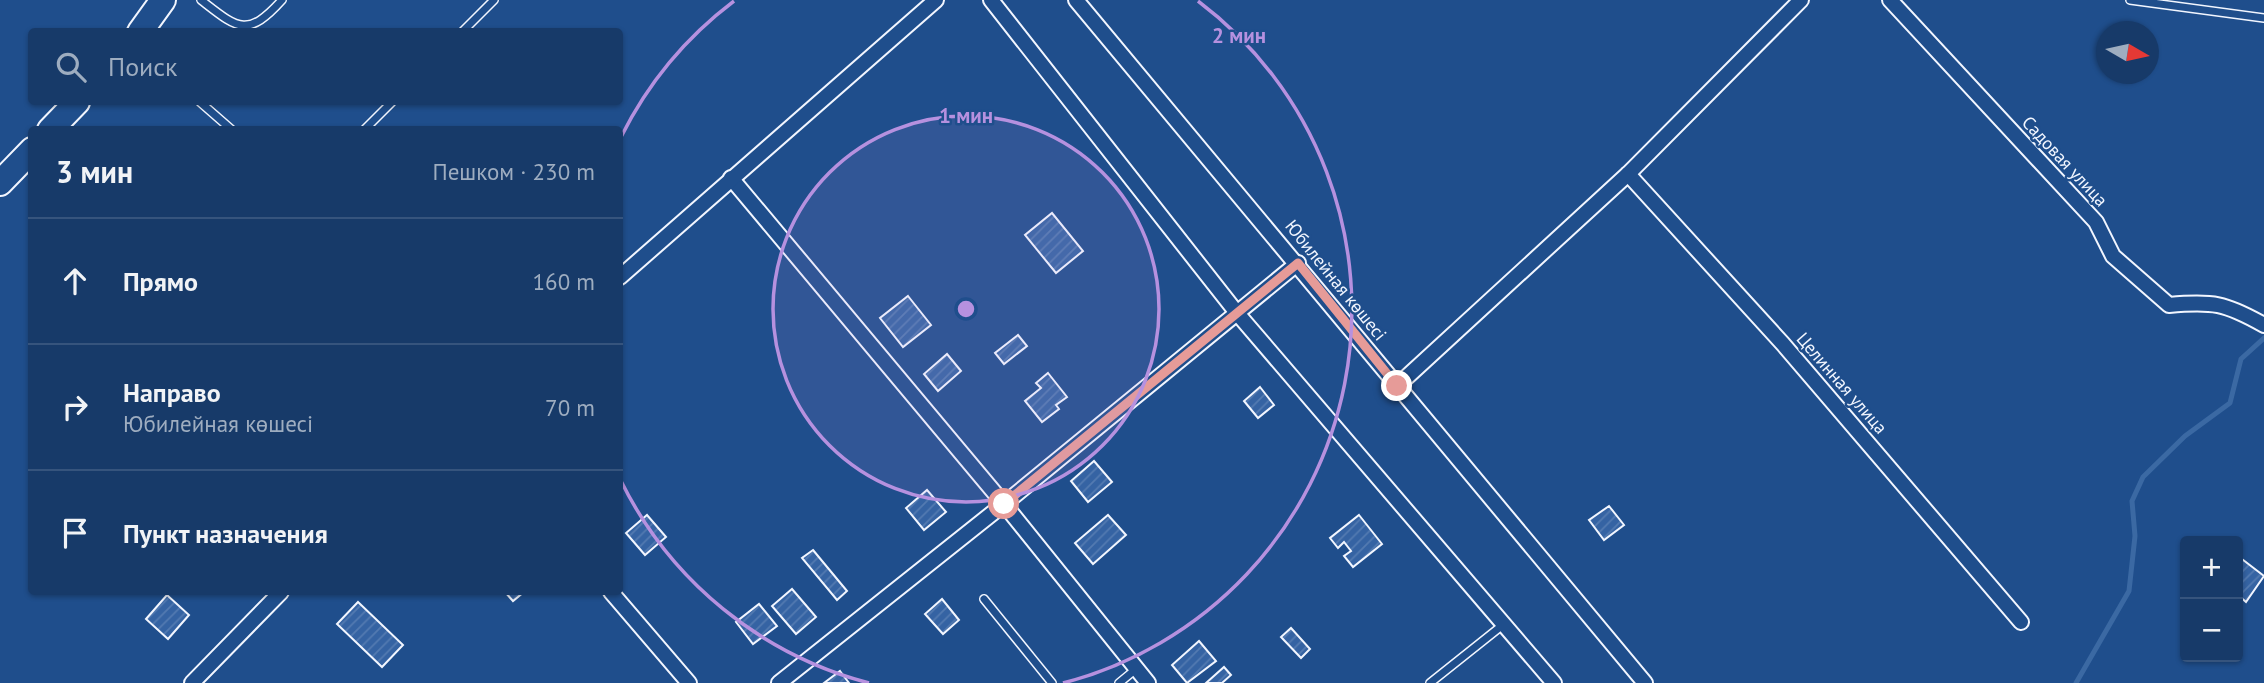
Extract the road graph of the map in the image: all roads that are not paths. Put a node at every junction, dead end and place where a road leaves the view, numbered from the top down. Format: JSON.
{"nodes":[{"id":1,"x":163,"y":0,"type":"edge"},
{"id":2,"x":201,"y":0,"type":"edge"},
{"id":3,"x":282,"y":0,"type":"edge"},
{"id":4,"x":494,"y":0,"type":"edge"},
{"id":5,"x":936,"y":0,"type":"edge"},
{"id":6,"x":990,"y":0,"type":"edge"},
{"id":7,"x":1076,"y":0,"type":"edge"},
{"id":8,"x":1801,"y":0,"type":"edge"},
{"id":9,"x":1890,"y":0,"type":"edge"},
{"id":10,"x":2130,"y":0,"type":"edge"},
{"id":11,"x":2264,"y":18,"type":"edge"},
{"id":12,"x":143,"y":28,"type":"edge"},
{"id":13,"x":466,"y":28,"type":"edge"},
{"id":14,"x":74,"y":105,"type":"edge"},
{"id":15,"x":203,"y":105,"type":"edge"},
{"id":16,"x":389,"y":105,"type":"edge"},
{"id":17,"x":54,"y":126,"type":"edge"},
{"id":18,"x":227,"y":126,"type":"edge"},
{"id":19,"x":368,"y":126,"type":"edge"},
{"id":20,"x":28,"y":154,"type":"edge"},
{"id":21,"x":1628,"y":174,"type":"junction"},
{"id":22,"x":731,"y":177,"type":"junction"},
{"id":23,"x":0,"y":184,"type":"edge"},
{"id":24,"x":1298,"y":263,"type":"junction"},
{"id":25,"x":623,"y":273,"type":"edge"},
{"id":26,"x":1237,"y":313,"type":"junction"},
{"id":27,"x":2264,"y":325,"type":"edge"},
{"id":28,"x":1397,"y":386,"type":"junction"},
{"id":29,"x":1004,"y":504,"type":"junction"},
{"id":30,"x":278,"y":595,"type":"edge"},
{"id":31,"x":614,"y":595,"type":"edge"},
{"id":32,"x":984,"y":599,"type":"dead end"},
{"id":33,"x":2021,"y":622,"type":"dead end"},
{"id":34,"x":1504,"y":624,"type":"junction"},
{"id":35,"x":1136,"y":669,"type":"junction"},
{"id":36,"x":192,"y":683,"type":"edge"},
{"id":37,"x":688,"y":683,"type":"edge"},
{"id":38,"x":779,"y":683,"type":"edge"},
{"id":39,"x":1052,"y":683,"type":"edge"},
{"id":40,"x":1119,"y":683,"type":"edge"},
{"id":41,"x":1148,"y":683,"type":"edge"},
{"id":42,"x":1430,"y":683,"type":"edge"},
{"id":43,"x":1554,"y":683,"type":"edge"},
{"id":44,"x":1645,"y":683,"type":"edge"}],
"edges":[{"from":1,"to":12,"type":"highway"},
{"from":2,"to":3,"type":"lane"},
{"from":4,"to":13,"type":"lane"},
{"from":5,"to":22,"type":"street"},
{"from":6,"to":26,"type":"street"},
{"from":7,"to":24,"type":"street","name":"Юбилейная көшесі"},
{"from":8,"to":21,"type":"street"},
{"from":9,"to":27,"type":"street","name":"Садовая улица"},
{"from":10,"to":11,"type":"lane"},
{"from":14,"to":17,"type":"highway"},
{"from":15,"to":18,"type":"lane"},
{"from":16,"to":19,"type":"lane"},
{"from":20,"to":23,"type":"highway"},
{"from":21,"to":28,"type":"street"},
{"from":21,"to":33,"type":"street","name":"Целинная улица"},
{"from":22,"to":25,"type":"street"},
{"from":22,"to":29,"type":"street"},
{"from":24,"to":26,"type":"street"},
{"from":24,"to":28,"type":"street","name":"Юбилейная көшесі"},
{"from":26,"to":29,"type":"street"},
{"from":26,"to":34,"type":"street"},
{"from":28,"to":44,"type":"street","name":"Юбилейная көшесі"},
{"from":29,"to":35,"type":"street"},
{"from":29,"to":38,"type":"street"},
{"from":30,"to":36,"type":"street"},
{"from":31,"to":37,"type":"street"},
{"from":32,"to":39,"type":"lane"},
{"from":34,"to":42,"type":"lane"},
{"from":34,"to":43,"type":"street"},
{"from":35,"to":40,"type":"lane"},
{"from":35,"to":41,"type":"street"}]}
